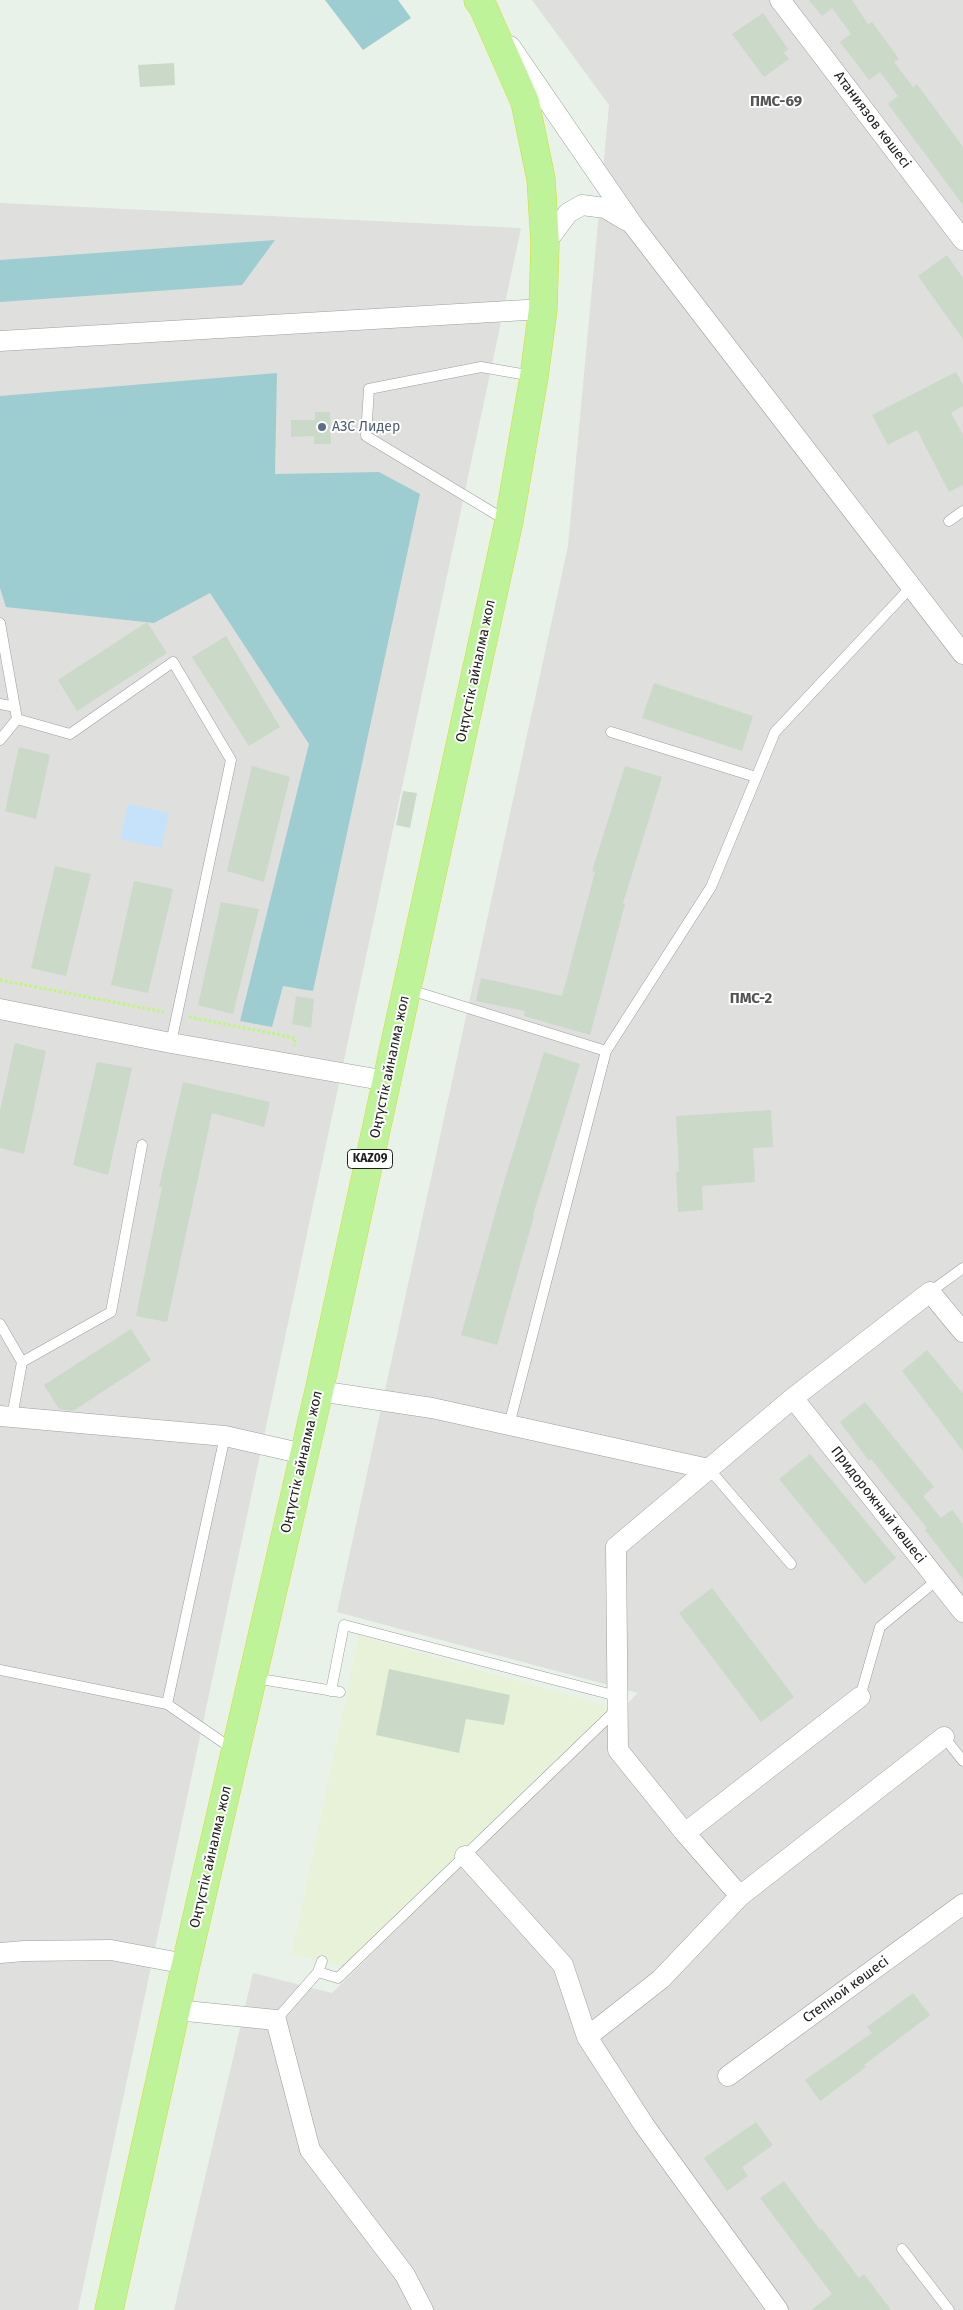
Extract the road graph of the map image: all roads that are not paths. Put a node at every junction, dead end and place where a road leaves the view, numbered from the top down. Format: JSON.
{"nodes":[{"id":1,"x":780,"y":0,"type":"edge"},
{"id":2,"x":480,"y":4,"type":"edge"},
{"id":3,"x":633,"y":225,"type":"junction"},
{"id":4,"x":963,"y":240,"type":"edge"},
{"id":5,"x":545,"y":244,"type":"junction"},
{"id":6,"x":543,"y":309,"type":"junction"},
{"id":7,"x":4,"y":341,"type":"edge"},
{"id":8,"x":534,"y":376,"type":"junction"},
{"id":9,"x":963,"y":511,"type":"edge"},
{"id":10,"x":509,"y":521,"type":"junction"},
{"id":11,"x":949,"y":521,"type":"dead end"},
{"id":12,"x":911,"y":587,"type":"junction"},
{"id":13,"x":0,"y":623,"type":"edge"},
{"id":14,"x":963,"y":654,"type":"edge"},
{"id":15,"x":3,"y":655,"type":"edge"},
{"id":16,"x":0,"y":704,"type":"edge"},
{"id":17,"x":15,"y":707,"type":"junction"},
{"id":18,"x":17,"y":719,"type":"junction"},
{"id":19,"x":611,"y":732,"type":"dead end"},
{"id":20,"x":0,"y":740,"type":"edge"},
{"id":21,"x":756,"y":777,"type":"junction"},
{"id":22,"x":407,"y":989,"type":"junction"},
{"id":23,"x":0,"y":1010,"type":"edge"},
{"id":24,"x":172,"y":1043,"type":"junction"},
{"id":25,"x":606,"y":1051,"type":"junction"},
{"id":26,"x":387,"y":1081,"type":"junction"},
{"id":27,"x":142,"y":1145,"type":"dead end"},
{"id":28,"x":963,"y":1268,"type":"edge"},
{"id":29,"x":930,"y":1292,"type":"junction"},
{"id":30,"x":0,"y":1324,"type":"edge"},
{"id":31,"x":963,"y":1332,"type":"edge"},
{"id":32,"x":22,"y":1362,"type":"junction"},
{"id":33,"x":319,"y":1391,"type":"junction"},
{"id":34,"x":793,"y":1398,"type":"junction"},
{"id":35,"x":6,"y":1417,"type":"edge"},
{"id":36,"x":510,"y":1425,"type":"junction"},
{"id":37,"x":225,"y":1436,"type":"junction"},
{"id":38,"x":304,"y":1454,"type":"junction"},
{"id":39,"x":709,"y":1469,"type":"junction"},
{"id":40,"x":791,"y":1564,"type":"dead end"},
{"id":41,"x":938,"y":1580,"type":"junction"},
{"id":42,"x":963,"y":1612,"type":"edge"},
{"id":43,"x":0,"y":1670,"type":"edge"},
{"id":44,"x":253,"y":1678,"type":"junction"},
{"id":45,"x":860,"y":1697,"type":"joint"},
{"id":46,"x":618,"y":1702,"type":"junction"},
{"id":47,"x":167,"y":1704,"type":"junction"},
{"id":48,"x":944,"y":1737,"type":"joint"},
{"id":49,"x":236,"y":1751,"type":"junction"},
{"id":50,"x":963,"y":1761,"type":"edge"},
{"id":51,"x":685,"y":1833,"type":"junction"},
{"id":52,"x":465,"y":1856,"type":"junction"},
{"id":53,"x":740,"y":1896,"type":"junction"},
{"id":54,"x":963,"y":1904,"type":"edge"},
{"id":55,"x":0,"y":1953,"type":"edge"},
{"id":56,"x":322,"y":1961,"type":"dead end"},
{"id":57,"x":186,"y":1964,"type":"junction"},
{"id":58,"x":318,"y":1972,"type":"junction"},
{"id":59,"x":176,"y":2010,"type":"junction"},
{"id":60,"x":276,"y":2020,"type":"junction"},
{"id":61,"x":587,"y":2037,"type":"junction"},
{"id":62,"x":728,"y":2076,"type":"dead end"},
{"id":63,"x":902,"y":2249,"type":"dead end"},
{"id":64,"x":109,"y":2310,"type":"edge"},
{"id":65,"x":423,"y":2310,"type":"edge"},
{"id":66,"x":778,"y":2310,"type":"edge"},
{"id":67,"x":949,"y":2310,"type":"edge"}],
"edges":[{"from":1,"to":4,"type":"street","name":"Атаниязов көшесі"},
{"from":2,"to":3,"type":"street"},
{"from":2,"to":5,"type":"highway","name":"Оңтүстік айналма жол","number":"KAZ09"},
{"from":3,"to":5,"type":"street"},
{"from":3,"to":12,"type":"street"},
{"from":5,"to":6,"type":"highway","name":"Оңтүстік айналма жол","number":"KAZ09"},
{"from":6,"to":7,"type":"street"},
{"from":6,"to":8,"type":"highway","name":"Оңтүстік айналма жол","number":"KAZ09"},
{"from":8,"to":10,"type":"highway","name":"Оңтүстік айналма жол","number":"KAZ09"},
{"from":8,"to":10,"type":"lane"},
{"from":9,"to":11,"type":"lane"},
{"from":10,"to":22,"type":"highway","name":"Оңтүстік айналма жол","number":"KAZ09"},
{"from":12,"to":14,"type":"street"},
{"from":12,"to":21,"type":"lane"},
{"from":13,"to":15,"type":"lane"},
{"from":15,"to":17,"type":"lane"},
{"from":16,"to":17,"type":"lane"},
{"from":17,"to":18,"type":"lane"},
{"from":18,"to":20,"type":"lane"},
{"from":18,"to":24,"type":"lane"},
{"from":19,"to":21,"type":"lane"},
{"from":21,"to":25,"type":"lane"},
{"from":22,"to":25,"type":"lane"},
{"from":22,"to":26,"type":"highway","name":"Оңтүстік айналма жол","number":"KAZ09"},
{"from":23,"to":24,"type":"street"},
{"from":24,"to":26,"type":"street"},
{"from":25,"to":36,"type":"lane"},
{"from":26,"to":33,"type":"highway","name":"Оңтүстік айналма жол","number":"KAZ09"},
{"from":27,"to":32,"type":"lane"},
{"from":28,"to":29,"type":"lane"},
{"from":29,"to":31,"type":"street"},
{"from":29,"to":34,"type":"street"},
{"from":30,"to":32,"type":"lane"},
{"from":32,"to":35,"type":"lane"},
{"from":33,"to":36,"type":"street"},
{"from":33,"to":38,"type":"highway","name":"Оңтүстік айналма жол","number":"KAZ09"},
{"from":34,"to":39,"type":"street"},
{"from":34,"to":41,"type":"street","name":"Придорожный көшесі"},
{"from":35,"to":37,"type":"street"},
{"from":36,"to":39,"type":"street"},
{"from":37,"to":38,"type":"street"},
{"from":37,"to":47,"type":"lane"},
{"from":38,"to":44,"type":"highway","name":"Оңтүстік айналма жол","number":"KAZ09"},
{"from":39,"to":40,"type":"lane"},
{"from":39,"to":46,"type":"street"},
{"from":41,"to":42,"type":"street","name":"Придорожный көшесі"},
{"from":41,"to":45,"type":"lane"},
{"from":43,"to":47,"type":"lane"},
{"from":44,"to":46,"type":"lane"},
{"from":44,"to":49,"type":"highway","name":"Оңтүстік айналма жол","number":"KAZ09"},
{"from":45,"to":51,"type":"street"},
{"from":46,"to":51,"type":"street"},
{"from":46,"to":52,"type":"lane"},
{"from":47,"to":49,"type":"lane"},
{"from":48,"to":50,"type":"lane"},
{"from":48,"to":53,"type":"street"},
{"from":49,"to":57,"type":"highway","name":"Оңтүстік айналма жол","number":"KAZ09"},
{"from":51,"to":53,"type":"street"},
{"from":52,"to":58,"type":"lane"},
{"from":52,"to":61,"type":"street"},
{"from":53,"to":61,"type":"street"},
{"from":54,"to":62,"type":"street","name":"Степной көшесі"},
{"from":55,"to":57,"type":"street"},
{"from":56,"to":58,"type":"lane"},
{"from":57,"to":59,"type":"highway","name":"Оңтүстік айналма жол","number":"KAZ09"},
{"from":58,"to":60,"type":"lane"},
{"from":59,"to":60,"type":"street"},
{"from":59,"to":64,"type":"highway","name":"Оңтүстік айналма жол","number":"KAZ09"},
{"from":60,"to":65,"type":"street"},
{"from":61,"to":66,"type":"street"},
{"from":63,"to":67,"type":"lane"}]}
